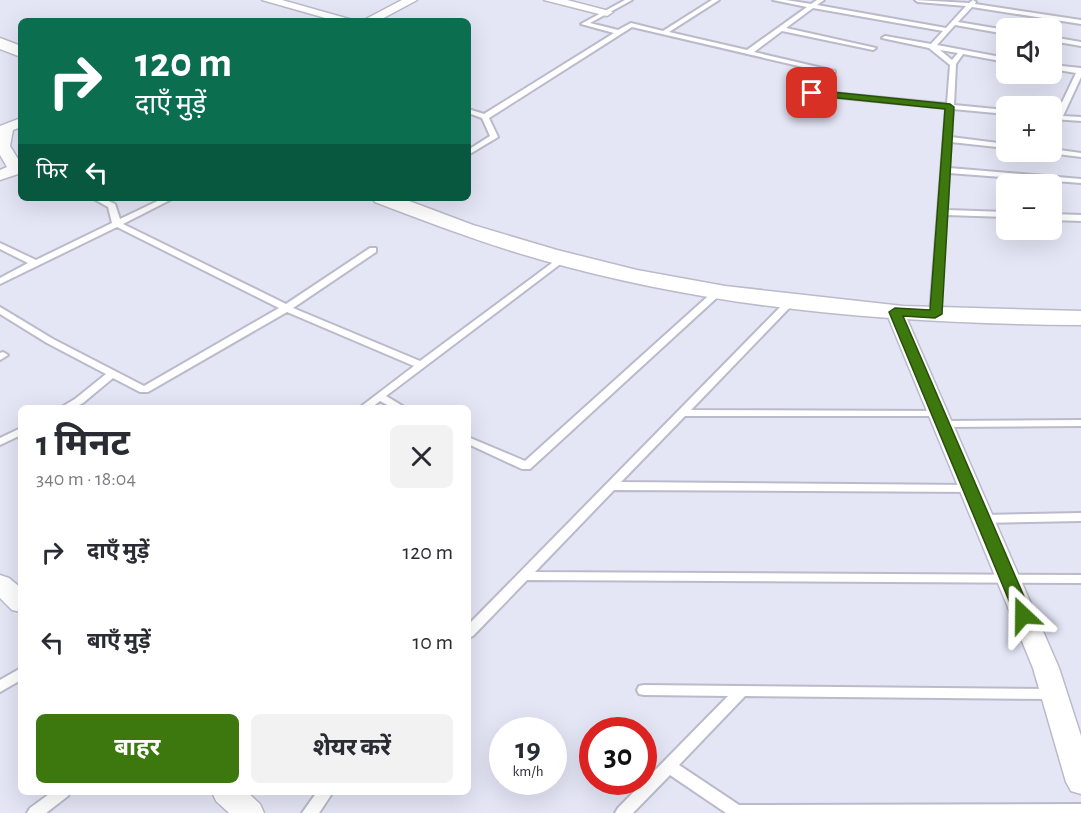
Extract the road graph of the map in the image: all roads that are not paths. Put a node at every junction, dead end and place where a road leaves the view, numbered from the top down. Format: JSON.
{"nodes":[{"id":1,"x":268,"y":0,"type":"edge"},
{"id":2,"x":411,"y":0,"type":"edge"},
{"id":3,"x":550,"y":0,"type":"edge"},
{"id":4,"x":629,"y":0,"type":"edge"},
{"id":5,"x":717,"y":0,"type":"edge"},
{"id":6,"x":776,"y":0,"type":"edge"},
{"id":7,"x":821,"y":0,"type":"edge"},
{"id":8,"x":918,"y":0,"type":"edge"},
{"id":9,"x":973,"y":2,"type":"edge"},
{"id":10,"x":812,"y":7,"type":"junction"},
{"id":11,"x":607,"y":12,"type":"junction"},
{"id":12,"x":338,"y":18,"type":"edge"},
{"id":13,"x":374,"y":18,"type":"edge"},
{"id":14,"x":1081,"y":21,"type":"edge"},
{"id":15,"x":954,"y":23,"type":"junction"},
{"id":16,"x":782,"y":29,"type":"junction"},
{"id":17,"x":948,"y":30,"type":"junction"},
{"id":18,"x":996,"y":30,"type":"edge"},
{"id":19,"x":618,"y":32,"type":"junction"},
{"id":20,"x":665,"y":32,"type":"junction"},
{"id":21,"x":885,"y":38,"type":"dead end"},
{"id":22,"x":1062,"y":41,"type":"edge"},
{"id":23,"x":0,"y":43,"type":"edge"},
{"id":24,"x":1081,"y":44,"type":"edge"},
{"id":25,"x":933,"y":47,"type":"junction"},
{"id":26,"x":873,"y":48,"type":"dead end"},
{"id":27,"x":18,"y":50,"type":"edge"},
{"id":28,"x":749,"y":52,"type":"junction"},
{"id":29,"x":961,"y":53,"type":"junction"},
{"id":30,"x":996,"y":58,"type":"edge"},
{"id":31,"x":953,"y":64,"type":"junction"},
{"id":32,"x":1062,"y":68,"type":"edge"},
{"id":33,"x":1081,"y":71,"type":"edge"},
{"id":34,"x":833,"y":72,"type":"dead end"},
{"id":35,"x":812,"y":93,"type":"dead end"},
{"id":36,"x":1062,"y":105,"type":"edge"},
{"id":37,"x":950,"y":107,"type":"junction"},
{"id":38,"x":996,"y":111,"type":"edge"},
{"id":39,"x":471,"y":112,"type":"edge"},
{"id":40,"x":485,"y":117,"type":"junction"},
{"id":41,"x":1062,"y":118,"type":"edge"},
{"id":42,"x":1081,"y":119,"type":"edge"},
{"id":43,"x":18,"y":123,"type":"edge"},
{"id":44,"x":948,"y":140,"type":"junction"},
{"id":45,"x":996,"y":145,"type":"edge"},
{"id":46,"x":471,"y":151,"type":"edge"},
{"id":47,"x":1062,"y":152,"type":"edge"},
{"id":48,"x":1081,"y":155,"type":"edge"},
{"id":49,"x":18,"y":169,"type":"edge"},
{"id":50,"x":18,"y":170,"type":"edge"},
{"id":51,"x":945,"y":170,"type":"junction"},
{"id":52,"x":0,"y":176,"type":"edge"},
{"id":53,"x":1081,"y":181,"type":"edge"},
{"id":54,"x":102,"y":201,"type":"edge"},
{"id":55,"x":164,"y":201,"type":"edge"},
{"id":56,"x":389,"y":201,"type":"edge"},
{"id":57,"x":942,"y":212,"type":"junction"},
{"id":58,"x":996,"y":215,"type":"edge"},
{"id":59,"x":1062,"y":217,"type":"edge"},
{"id":60,"x":1081,"y":218,"type":"edge"},
{"id":61,"x":117,"y":224,"type":"junction"},
{"id":62,"x":0,"y":246,"type":"edge"},
{"id":63,"x":373,"y":250,"type":"dead end"},
{"id":64,"x":563,"y":259,"type":"junction"},
{"id":65,"x":28,"y":267,"type":"junction"},
{"id":66,"x":0,"y":281,"type":"edge"},
{"id":67,"x":719,"y":291,"type":"junction"},
{"id":68,"x":791,"y":302,"type":"junction"},
{"id":69,"x":286,"y":308,"type":"junction"},
{"id":70,"x":0,"y":310,"type":"edge"},
{"id":71,"x":895,"y":312,"type":"junction"},
{"id":72,"x":935,"y":314,"type":"junction"},
{"id":73,"x":1081,"y":318,"type":"edge"},
{"id":74,"x":421,"y":365,"type":"junction"},
{"id":75,"x":112,"y":374,"type":"junction"},
{"id":76,"x":379,"y":397,"type":"junction"},
{"id":77,"x":71,"y":405,"type":"edge"},
{"id":78,"x":368,"y":405,"type":"edge"},
{"id":79,"x":395,"y":405,"type":"edge"},
{"id":80,"x":682,"y":413,"type":"junction"},
{"id":81,"x":940,"y":419,"type":"junction"},
{"id":82,"x":1081,"y":423,"type":"edge"},
{"id":83,"x":18,"y":433,"type":"edge"},
{"id":84,"x":471,"y":441,"type":"edge"},
{"id":85,"x":0,"y":442,"type":"edge"},
{"id":86,"x":611,"y":486,"type":"junction"},
{"id":87,"x":970,"y":489,"type":"junction"},
{"id":88,"x":1081,"y":517,"type":"edge"},
{"id":89,"x":983,"y":519,"type":"junction"},
{"id":90,"x":524,"y":576,"type":"junction"},
{"id":91,"x":1009,"y":579,"type":"junction"},
{"id":92,"x":1081,"y":579,"type":"edge"},
{"id":93,"x":0,"y":584,"type":"edge"},
{"id":94,"x":18,"y":600,"type":"edge"},
{"id":95,"x":471,"y":630,"type":"edge"},
{"id":96,"x":18,"y":675,"type":"edge"},
{"id":97,"x":0,"y":687,"type":"edge"},
{"id":98,"x":644,"y":690,"type":"dead end"},
{"id":99,"x":742,"y":691,"type":"junction"},
{"id":100,"x":1054,"y":694,"type":"junction"},
{"id":101,"x":668,"y":766,"type":"junction"},
{"id":102,"x":1080,"y":776,"type":"edge"},
{"id":103,"x":59,"y":795,"type":"edge"},
{"id":104,"x":230,"y":795,"type":"edge"},
{"id":105,"x":324,"y":795,"type":"edge"},
{"id":106,"x":1081,"y":812,"type":"edge"},
{"id":107,"x":35,"y":813,"type":"edge"},
{"id":108,"x":249,"y":813,"type":"edge"},
{"id":109,"x":310,"y":813,"type":"edge"},
{"id":110,"x":622,"y":813,"type":"edge"},
{"id":111,"x":738,"y":813,"type":"edge"}],
"edges":[{"from":1,"to":12,"type":"street"},
{"from":2,"to":13,"type":"street"},
{"from":3,"to":11,"type":"street"},
{"from":4,"to":11,"type":"lane"},
{"from":5,"to":20,"type":"lane"},
{"from":6,"to":10,"type":"lane"},
{"from":7,"to":10,"type":"lane"},
{"from":8,"to":9,"type":"lane"},
{"from":9,"to":14,"type":"lane"},
{"from":9,"to":15,"type":"lane"},
{"from":10,"to":16,"type":"lane"},
{"from":10,"to":17,"type":"lane"},
{"from":11,"to":19,"type":"lane"},
{"from":15,"to":17,"type":"lane"},
{"from":15,"to":18,"type":"lane"},
{"from":16,"to":26,"type":"lane"},
{"from":16,"to":28,"type":"lane"},
{"from":17,"to":25,"type":"lane"},
{"from":19,"to":20,"type":"lane"},
{"from":19,"to":40,"type":"lane"},
{"from":20,"to":28,"type":"lane"},
{"from":21,"to":25,"type":"lane"},
{"from":22,"to":24,"type":"lane"},
{"from":23,"to":27,"type":"street"},
{"from":25,"to":29,"type":"lane"},
{"from":25,"to":31,"type":"lane"},
{"from":28,"to":34,"type":"lane"},
{"from":29,"to":30,"type":"lane"},
{"from":29,"to":31,"type":"lane"},
{"from":31,"to":37,"type":"lane"},
{"from":32,"to":33,"type":"lane"},
{"from":33,"to":36,"type":"lane"},
{"from":35,"to":37,"type":"lane"},
{"from":37,"to":38,"type":"lane"},
{"from":37,"to":44,"type":"lane"},
{"from":39,"to":40,"type":"lane"},
{"from":40,"to":46,"type":"lane"},
{"from":41,"to":42,"type":"lane"},
{"from":43,"to":49,"type":"street"},
{"from":44,"to":45,"type":"lane"},
{"from":44,"to":51,"type":"lane"},
{"from":47,"to":48,"type":"lane"},
{"from":50,"to":52,"type":"street"},
{"from":51,"to":53,"type":"lane"},
{"from":51,"to":57,"type":"lane"},
{"from":54,"to":61,"type":"lane"},
{"from":55,"to":61,"type":"lane"},
{"from":56,"to":64,"type":"street"},
{"from":57,"to":58,"type":"lane"},
{"from":57,"to":72,"type":"lane"},
{"from":59,"to":60,"type":"lane"},
{"from":61,"to":65,"type":"lane"},
{"from":61,"to":69,"type":"lane"},
{"from":62,"to":65,"type":"lane"},
{"from":63,"to":69,"type":"lane"},
{"from":64,"to":67,"type":"street"},
{"from":64,"to":74,"type":"lane"},
{"from":65,"to":66,"type":"lane"},
{"from":67,"to":68,"type":"street"},
{"from":67,"to":84,"type":"lane"},
{"from":68,"to":71,"type":"street"},
{"from":68,"to":80,"type":"lane"},
{"from":69,"to":74,"type":"lane"},
{"from":69,"to":75,"type":"lane"},
{"from":70,"to":75,"type":"lane"},
{"from":71,"to":72,"type":"street"},
{"from":71,"to":81,"type":"street"},
{"from":72,"to":73,"type":"street"},
{"from":74,"to":76,"type":"lane"},
{"from":75,"to":77,"type":"lane"},
{"from":76,"to":78,"type":"lane"},
{"from":76,"to":79,"type":"lane"},
{"from":80,"to":81,"type":"lane"},
{"from":80,"to":86,"type":"lane"},
{"from":81,"to":82,"type":"lane"},
{"from":81,"to":87,"type":"street"},
{"from":83,"to":85,"type":"lane"},
{"from":86,"to":87,"type":"lane"},
{"from":86,"to":90,"type":"lane"},
{"from":87,"to":89,"type":"street"},
{"from":88,"to":89,"type":"lane"},
{"from":89,"to":91,"type":"street"},
{"from":90,"to":91,"type":"lane"},
{"from":90,"to":95,"type":"lane"},
{"from":91,"to":92,"type":"lane"},
{"from":91,"to":100,"type":"street"},
{"from":93,"to":94,"type":"street"},
{"from":96,"to":97,"type":"lane"},
{"from":98,"to":99,"type":"lane"},
{"from":99,"to":100,"type":"lane"},
{"from":99,"to":101,"type":"lane"},
{"from":100,"to":102,"type":"street"},
{"from":101,"to":110,"type":"lane"},
{"from":101,"to":111,"type":"lane"},
{"from":103,"to":107,"type":"lane"},
{"from":104,"to":108,"type":"street"},
{"from":105,"to":109,"type":"lane"},
{"from":106,"to":111,"type":"lane"}]}
